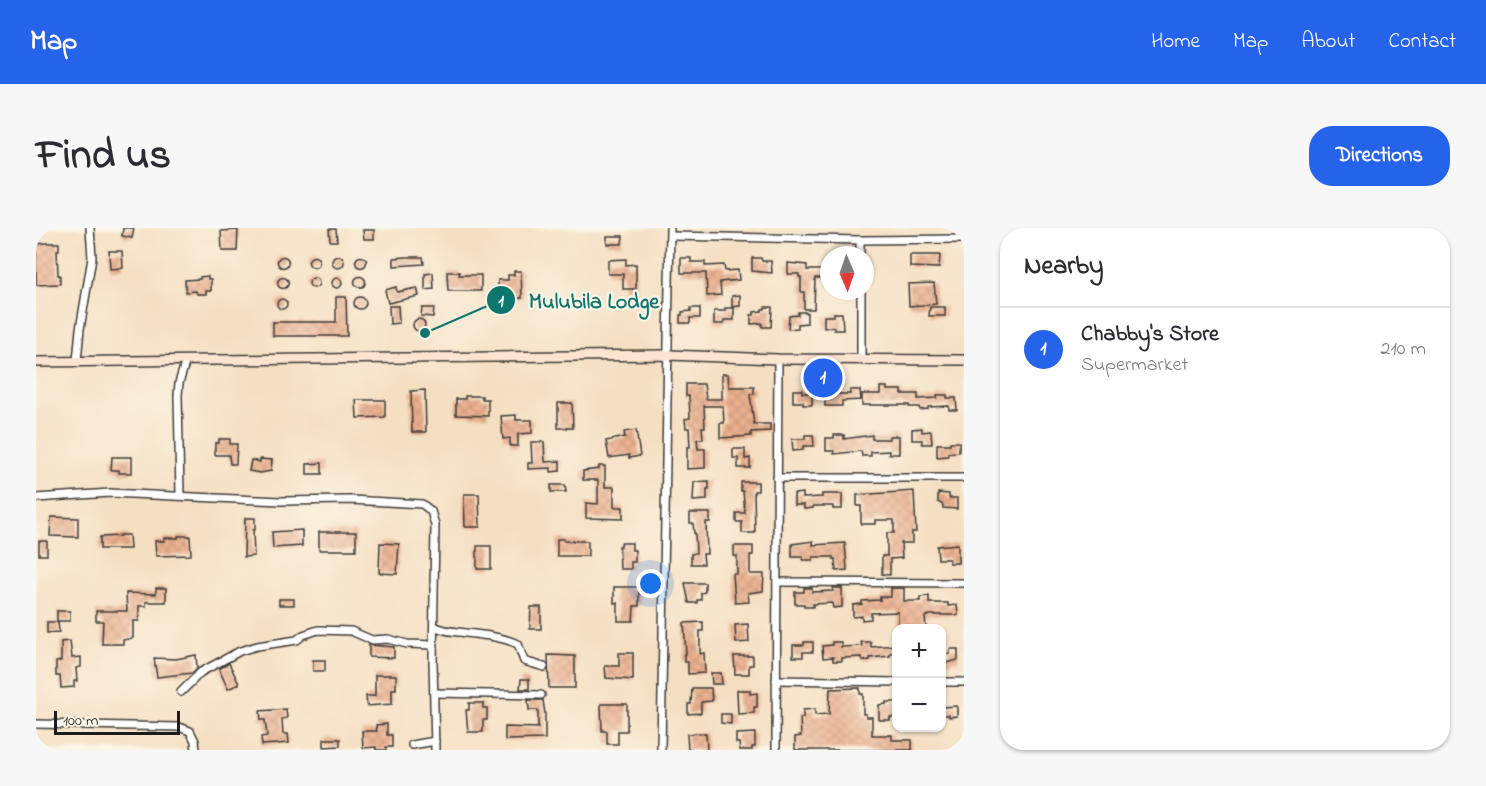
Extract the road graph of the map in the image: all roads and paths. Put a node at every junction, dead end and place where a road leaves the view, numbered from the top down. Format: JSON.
{"nodes":[{"id":1,"x":90,"y":228,"type":"edge"},
{"id":2,"x":670,"y":232,"type":"edge"},
{"id":3,"x":964,"y":239,"type":"edge"},
{"id":4,"x":860,"y":240,"type":"junction"},
{"id":5,"x":860,"y":246,"type":"edge"},
{"id":6,"x":861,"y":300,"type":"edge"},
{"id":7,"x":668,"y":355,"type":"junction"},
{"id":8,"x":778,"y":359,"type":"junction"},
{"id":9,"x":186,"y":360,"type":"junction"},
{"id":10,"x":861,"y":360,"type":"junction"},
{"id":11,"x":964,"y":360,"type":"edge"},
{"id":12,"x":77,"y":361,"type":"junction"},
{"id":13,"x":36,"y":362,"type":"edge"},
{"id":14,"x":777,"y":478,"type":"junction"},
{"id":15,"x":964,"y":478,"type":"edge"},
{"id":16,"x":180,"y":495,"type":"junction"},
{"id":17,"x":36,"y":498,"type":"edge"},
{"id":18,"x":777,"y":582,"type":"junction"},
{"id":19,"x":964,"y":583,"type":"edge"},
{"id":20,"x":434,"y":626,"type":"junction"},
{"id":21,"x":434,"y":645,"type":"junction"},
{"id":22,"x":544,"y":667,"type":"dead end"},
{"id":23,"x":776,"y":680,"type":"junction"},
{"id":24,"x":892,"y":682,"type":"edge"},
{"id":25,"x":946,"y":682,"type":"edge"},
{"id":26,"x":964,"y":682,"type":"edge"},
{"id":27,"x":181,"y":692,"type":"dead end"},
{"id":28,"x":434,"y":693,"type":"junction"},
{"id":29,"x":541,"y":694,"type":"dead end"},
{"id":30,"x":36,"y":724,"type":"edge"},
{"id":31,"x":435,"y":741,"type":"junction"},
{"id":32,"x":412,"y":746,"type":"dead end"},
{"id":33,"x":196,"y":750,"type":"edge"},
{"id":34,"x":435,"y":750,"type":"edge"},
{"id":35,"x":661,"y":750,"type":"edge"},
{"id":36,"x":776,"y":750,"type":"edge"}],
"edges":[{"from":1,"to":12,"type":"street"},
{"from":2,"to":4,"type":"street"},
{"from":2,"to":7,"type":"street"},
{"from":3,"to":4,"type":"street"},
{"from":4,"to":5,"type":"street"},
{"from":6,"to":10,"type":"street"},
{"from":7,"to":8,"type":"street"},
{"from":7,"to":9,"type":"street"},
{"from":7,"to":35,"type":"street"},
{"from":8,"to":10,"type":"street"},
{"from":8,"to":14,"type":"street"},
{"from":9,"to":12,"type":"street"},
{"from":9,"to":16,"type":"street"},
{"from":10,"to":11,"type":"street"},
{"from":12,"to":13,"type":"street"},
{"from":14,"to":15,"type":"street"},
{"from":14,"to":18,"type":"street"},
{"from":16,"to":17,"type":"street"},
{"from":16,"to":20,"type":"street"},
{"from":18,"to":19,"type":"street"},
{"from":18,"to":23,"type":"street"},
{"from":20,"to":21,"type":"street"},
{"from":20,"to":22,"type":"street"},
{"from":21,"to":27,"type":"street"},
{"from":21,"to":28,"type":"street"},
{"from":23,"to":24,"type":"street"},
{"from":23,"to":36,"type":"street"},
{"from":25,"to":26,"type":"street"},
{"from":28,"to":29,"type":"street"},
{"from":28,"to":31,"type":"street"},
{"from":30,"to":33,"type":"street"},
{"from":31,"to":32,"type":"street"},
{"from":31,"to":34,"type":"street"}]}
